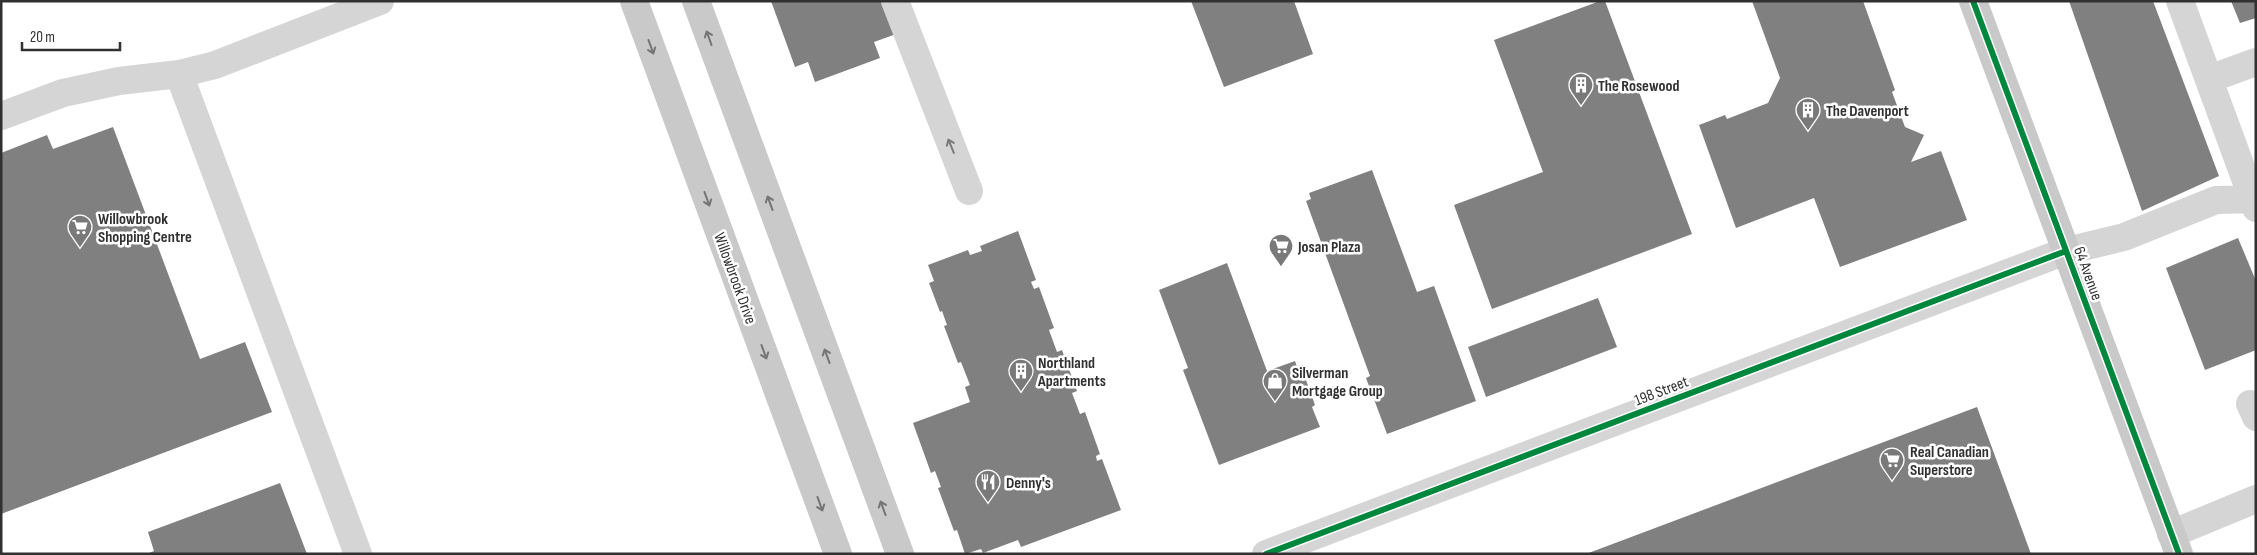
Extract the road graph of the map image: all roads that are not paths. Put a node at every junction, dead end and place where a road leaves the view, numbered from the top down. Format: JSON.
{"nodes":[{"id":1,"x":380,"y":1,"type":"edge"},
{"id":2,"x":634,"y":1,"type":"edge"},
{"id":3,"x":696,"y":1,"type":"edge"},
{"id":4,"x":894,"y":1,"type":"edge"},
{"id":5,"x":1973,"y":1,"type":"edge"},
{"id":6,"x":2180,"y":1,"type":"edge"},
{"id":7,"x":2256,"y":62,"type":"edge"},
{"id":8,"x":179,"y":74,"type":"junction"},
{"id":9,"x":2209,"y":79,"type":"junction"},
{"id":10,"x":1,"y":116,"type":"edge"},
{"id":11,"x":969,"y":192,"type":"dead end"},
{"id":12,"x":2255,"y":202,"type":"edge"},
{"id":13,"x":2066,"y":251,"type":"junction"},
{"id":14,"x":2256,"y":499,"type":"edge"},
{"id":15,"x":2175,"y":544,"type":"edge"},
{"id":16,"x":358,"y":554,"type":"edge"},
{"id":17,"x":838,"y":554,"type":"edge"},
{"id":18,"x":900,"y":554,"type":"edge"},
{"id":19,"x":1266,"y":554,"type":"edge"}],
"edges":[{"from":1,"to":8,"type":"street"},
{"from":2,"to":17,"type":"main road","name":"Willowbrook Drive","one_way":true},
{"from":18,"to":3,"type":"main road","one_way":true},
{"from":11,"to":4,"type":"street","one_way":true},
{"from":5,"to":13,"type":"main road","name":"64 Avenue"},
{"from":6,"to":9,"type":"street"},
{"from":7,"to":9,"type":"street"},
{"from":8,"to":10,"type":"street"},
{"from":8,"to":16,"type":"street"},
{"from":9,"to":12,"type":"street"},
{"from":12,"to":13,"type":"street","name":"198 Street"},
{"from":13,"to":15,"type":"main road","name":"64 Avenue"},
{"from":13,"to":19,"type":"street","name":"198 Street"},
{"from":14,"to":15,"type":"street"}]}
